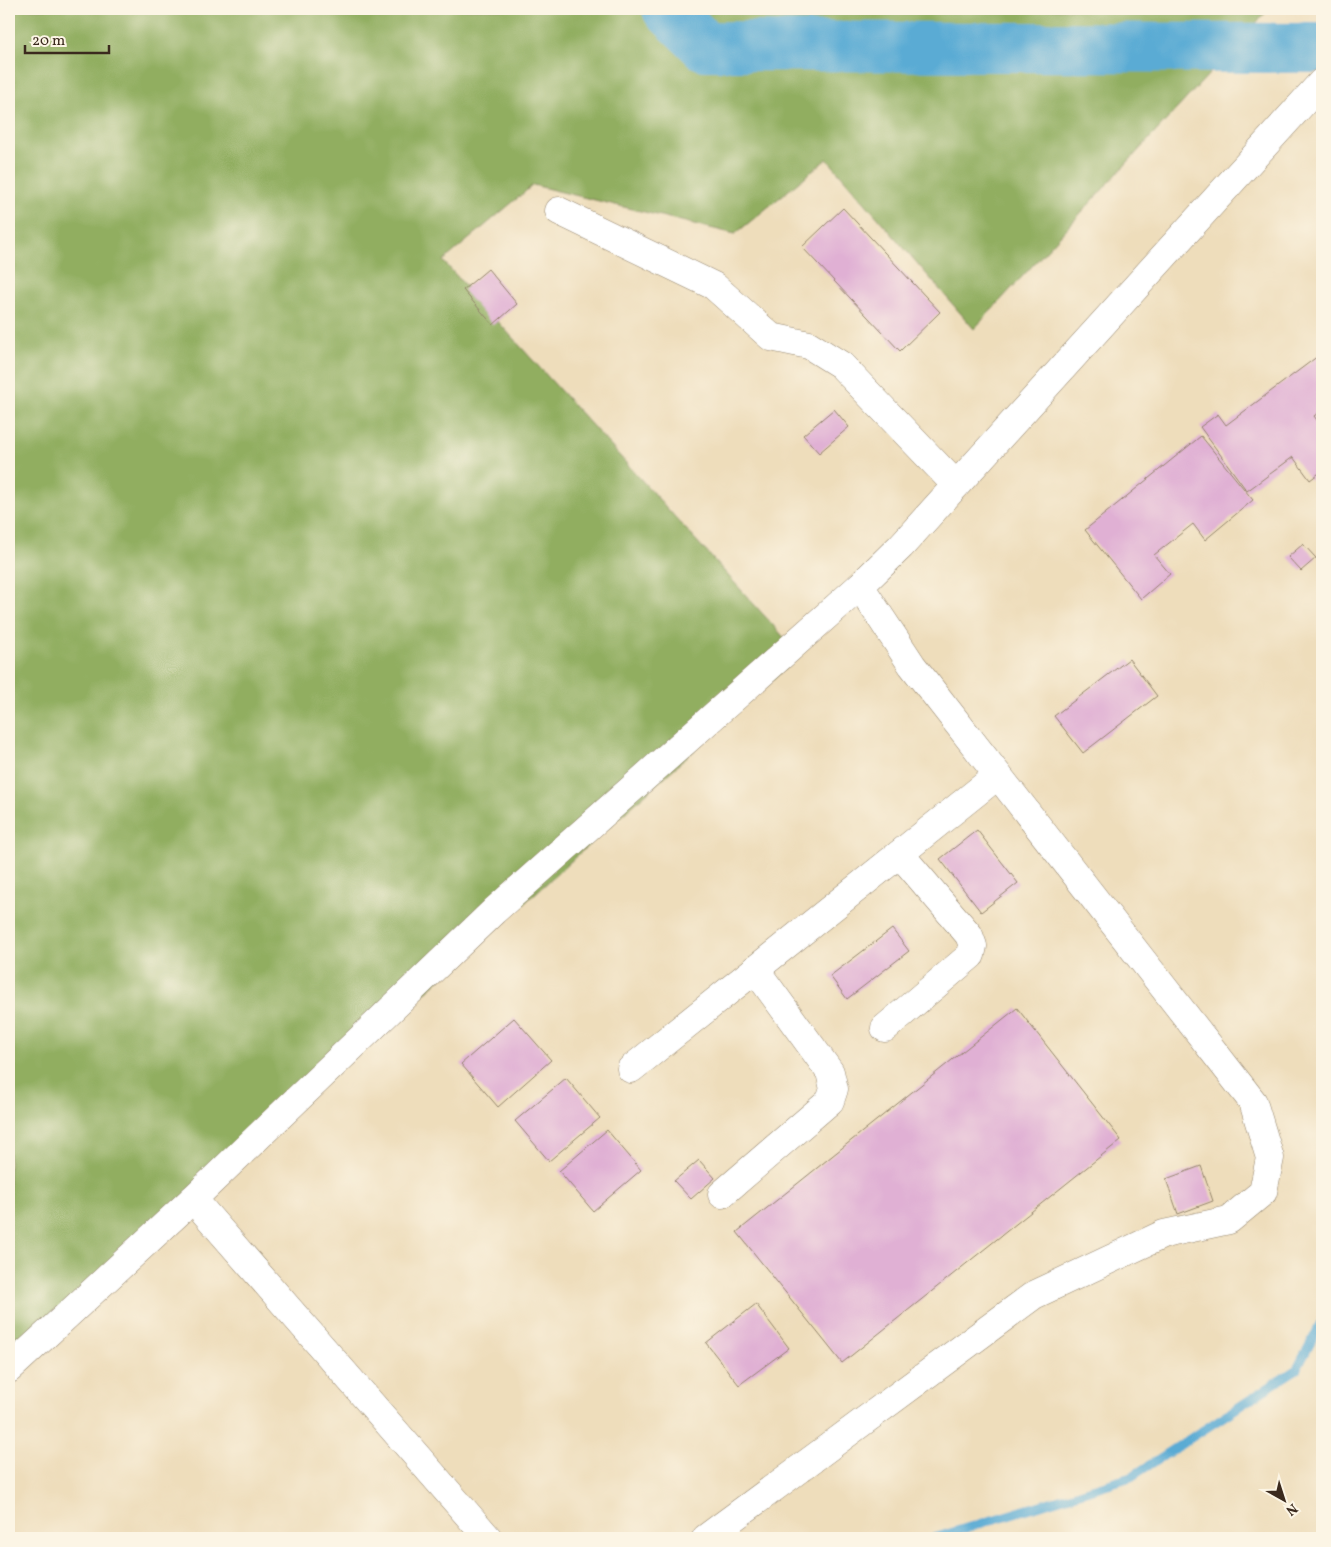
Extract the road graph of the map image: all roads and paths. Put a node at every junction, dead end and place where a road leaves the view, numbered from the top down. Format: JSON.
{"nodes":[{"id":1,"x":1322,"y":82,"type":"edge"},
{"id":2,"x":559,"y":211,"type":"dead end"},
{"id":3,"x":956,"y":485,"type":"junction"},
{"id":4,"x":860,"y":586,"type":"junction"},
{"id":5,"x":998,"y":775,"type":"junction"},
{"id":6,"x":900,"y":854,"type":"junction"},
{"id":7,"x":755,"y":969,"type":"junction"},
{"id":8,"x":885,"y":1028,"type":"dead end"},
{"id":9,"x":631,"y":1069,"type":"dead end"},
{"id":10,"x":722,"y":1194,"type":"dead end"},
{"id":11,"x":193,"y":1199,"type":"junction"},
{"id":12,"x":9,"y":1369,"type":"edge"},
{"id":13,"x":488,"y":1538,"type":"edge"},
{"id":14,"x":706,"y":1538,"type":"edge"}],
"edges":[{"from":1,"to":3,"type":"street"},
{"from":2,"to":3,"type":"street"},
{"from":3,"to":4,"type":"street"},
{"from":4,"to":5,"type":"street"},
{"from":4,"to":11,"type":"street"},
{"from":5,"to":6,"type":"street"},
{"from":5,"to":14,"type":"street"},
{"from":6,"to":7,"type":"street"},
{"from":6,"to":8,"type":"street"},
{"from":7,"to":9,"type":"street"},
{"from":7,"to":10,"type":"street"},
{"from":11,"to":12,"type":"street"},
{"from":11,"to":13,"type":"street"}]}
